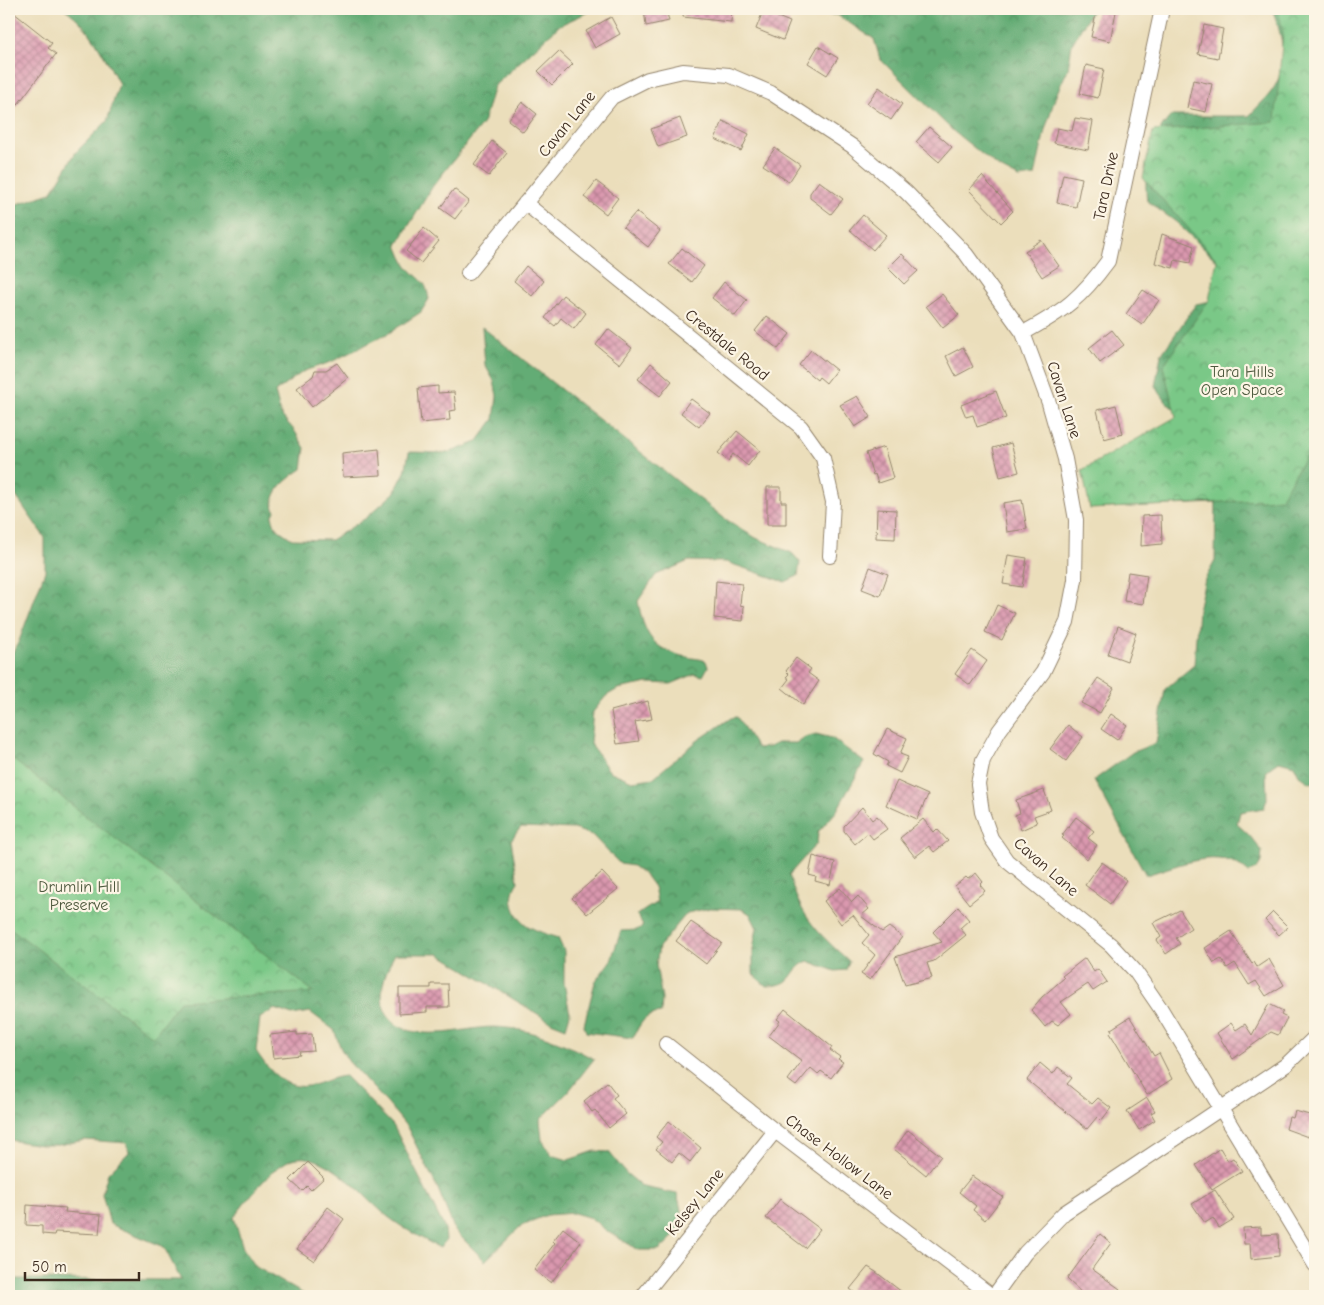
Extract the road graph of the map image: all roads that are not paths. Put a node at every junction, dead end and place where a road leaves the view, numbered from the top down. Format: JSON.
{"nodes":[{"id":1,"x":1162,"y":9,"type":"edge"},
{"id":2,"x":526,"y":204,"type":"junction"},
{"id":3,"x":468,"y":274,"type":"dead end"},
{"id":4,"x":1023,"y":333,"type":"junction"},
{"id":5,"x":830,"y":556,"type":"dead end"},
{"id":6,"x":1315,"y":1037,"type":"edge"},
{"id":7,"x":666,"y":1044,"type":"dead end"},
{"id":8,"x":1221,"y":1109,"type":"junction"},
{"id":9,"x":775,"y":1131,"type":"junction"},
{"id":10,"x":1315,"y":1265,"type":"edge"},
{"id":11,"x":643,"y":1296,"type":"edge"},
{"id":12,"x":993,"y":1296,"type":"edge"}],
"edges":[{"from":1,"to":4,"type":"street","name":"Tara Drive"},
{"from":2,"to":3,"type":"street","name":"Cavan Lane"},
{"from":2,"to":4,"type":"street","name":"Cavan Lane"},
{"from":2,"to":5,"type":"street","name":"Crestdale Road"},
{"from":4,"to":8,"type":"street","name":"Cavan Lane"},
{"from":6,"to":8,"type":"street","name":"Chase Hollow Lane"},
{"from":7,"to":9,"type":"street","name":"Chase Hollow Lane"},
{"from":8,"to":10,"type":"street","name":"Cavan Lane"},
{"from":8,"to":12,"type":"street","name":"Chase Hollow Lane"},
{"from":9,"to":11,"type":"street","name":"Kelsey Lane"},
{"from":9,"to":12,"type":"street","name":"Chase Hollow Lane"}]}
